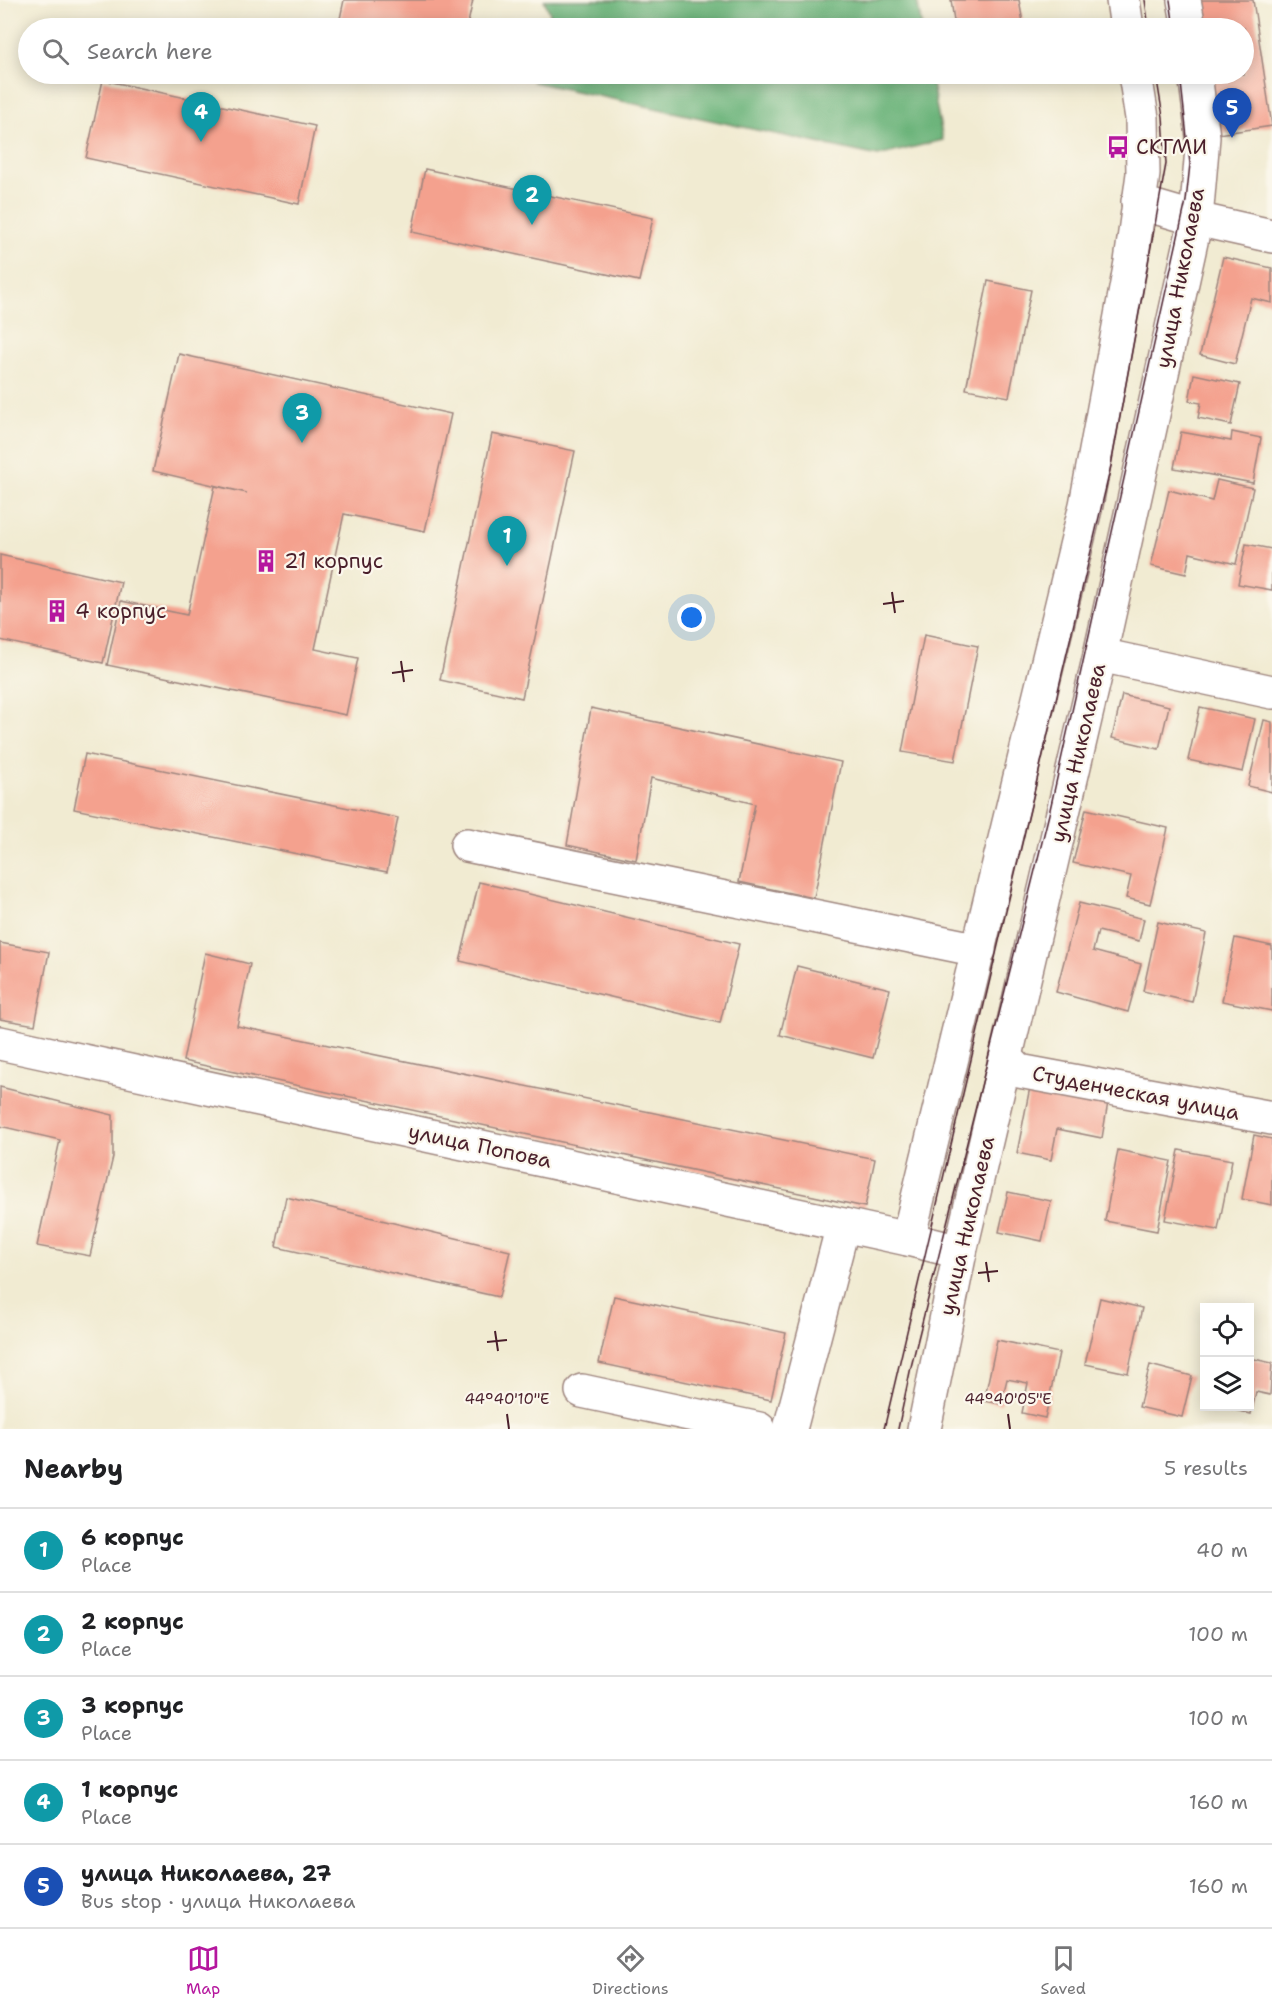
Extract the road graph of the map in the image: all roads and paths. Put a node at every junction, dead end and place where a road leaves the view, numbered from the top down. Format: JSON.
{"nodes":[{"id":1,"x":1123,"y":0,"type":"edge"},
{"id":2,"x":1184,"y":0,"type":"edge"},
{"id":3,"x":1126,"y":18,"type":"edge"},
{"id":4,"x":1187,"y":18,"type":"edge"},
{"id":5,"x":1137,"y":84,"type":"edge"},
{"id":6,"x":1196,"y":84,"type":"edge"},
{"id":7,"x":1138,"y":202,"type":"junction"},
{"id":8,"x":1196,"y":219,"type":"junction"},
{"id":9,"x":1272,"y":236,"type":"edge"},
{"id":10,"x":1100,"y":655,"type":"junction"},
{"id":11,"x":1272,"y":692,"type":"edge"},
{"id":12,"x":467,"y":845,"type":"dead end"},
{"id":13,"x":979,"y":950,"type":"junction"},
{"id":14,"x":0,"y":1043,"type":"edge"},
{"id":15,"x":1006,"y":1058,"type":"junction"},
{"id":16,"x":1272,"y":1118,"type":"edge"},
{"id":17,"x":843,"y":1225,"type":"junction"},
{"id":18,"x":908,"y":1239,"type":"junction"},
{"id":19,"x":960,"y":1252,"type":"junction"},
{"id":20,"x":582,"y":1390,"type":"dead end"},
{"id":21,"x":759,"y":1429,"type":"edge"},
{"id":22,"x":790,"y":1429,"type":"edge"},
{"id":23,"x":924,"y":1429,"type":"edge"}],
"edges":[{"from":1,"to":3,"type":"street"},
{"from":2,"to":4,"type":"street"},
{"from":5,"to":7,"type":"street"},
{"from":6,"to":8,"type":"street","name":"улица Николаева"},
{"from":7,"to":8,"type":"street"},
{"from":7,"to":13,"type":"street"},
{"from":8,"to":9,"type":"street"},
{"from":8,"to":10,"type":"street","name":"улица Николаева"},
{"from":10,"to":11,"type":"street"},
{"from":10,"to":15,"type":"street","name":"улица Николаева"},
{"from":12,"to":13,"type":"street"},
{"from":13,"to":18,"type":"street"},
{"from":14,"to":17,"type":"street","name":"улица Попова"},
{"from":15,"to":16,"type":"street","name":"Студенческая улица"},
{"from":15,"to":19,"type":"street","name":"улица Николаева"},
{"from":17,"to":18,"type":"street","name":"улица Попова"},
{"from":17,"to":22,"type":"street"},
{"from":18,"to":19,"type":"street","name":"улица Попова"},
{"from":19,"to":23,"type":"street","name":"улица Николаева"},
{"from":20,"to":21,"type":"street"}]}
